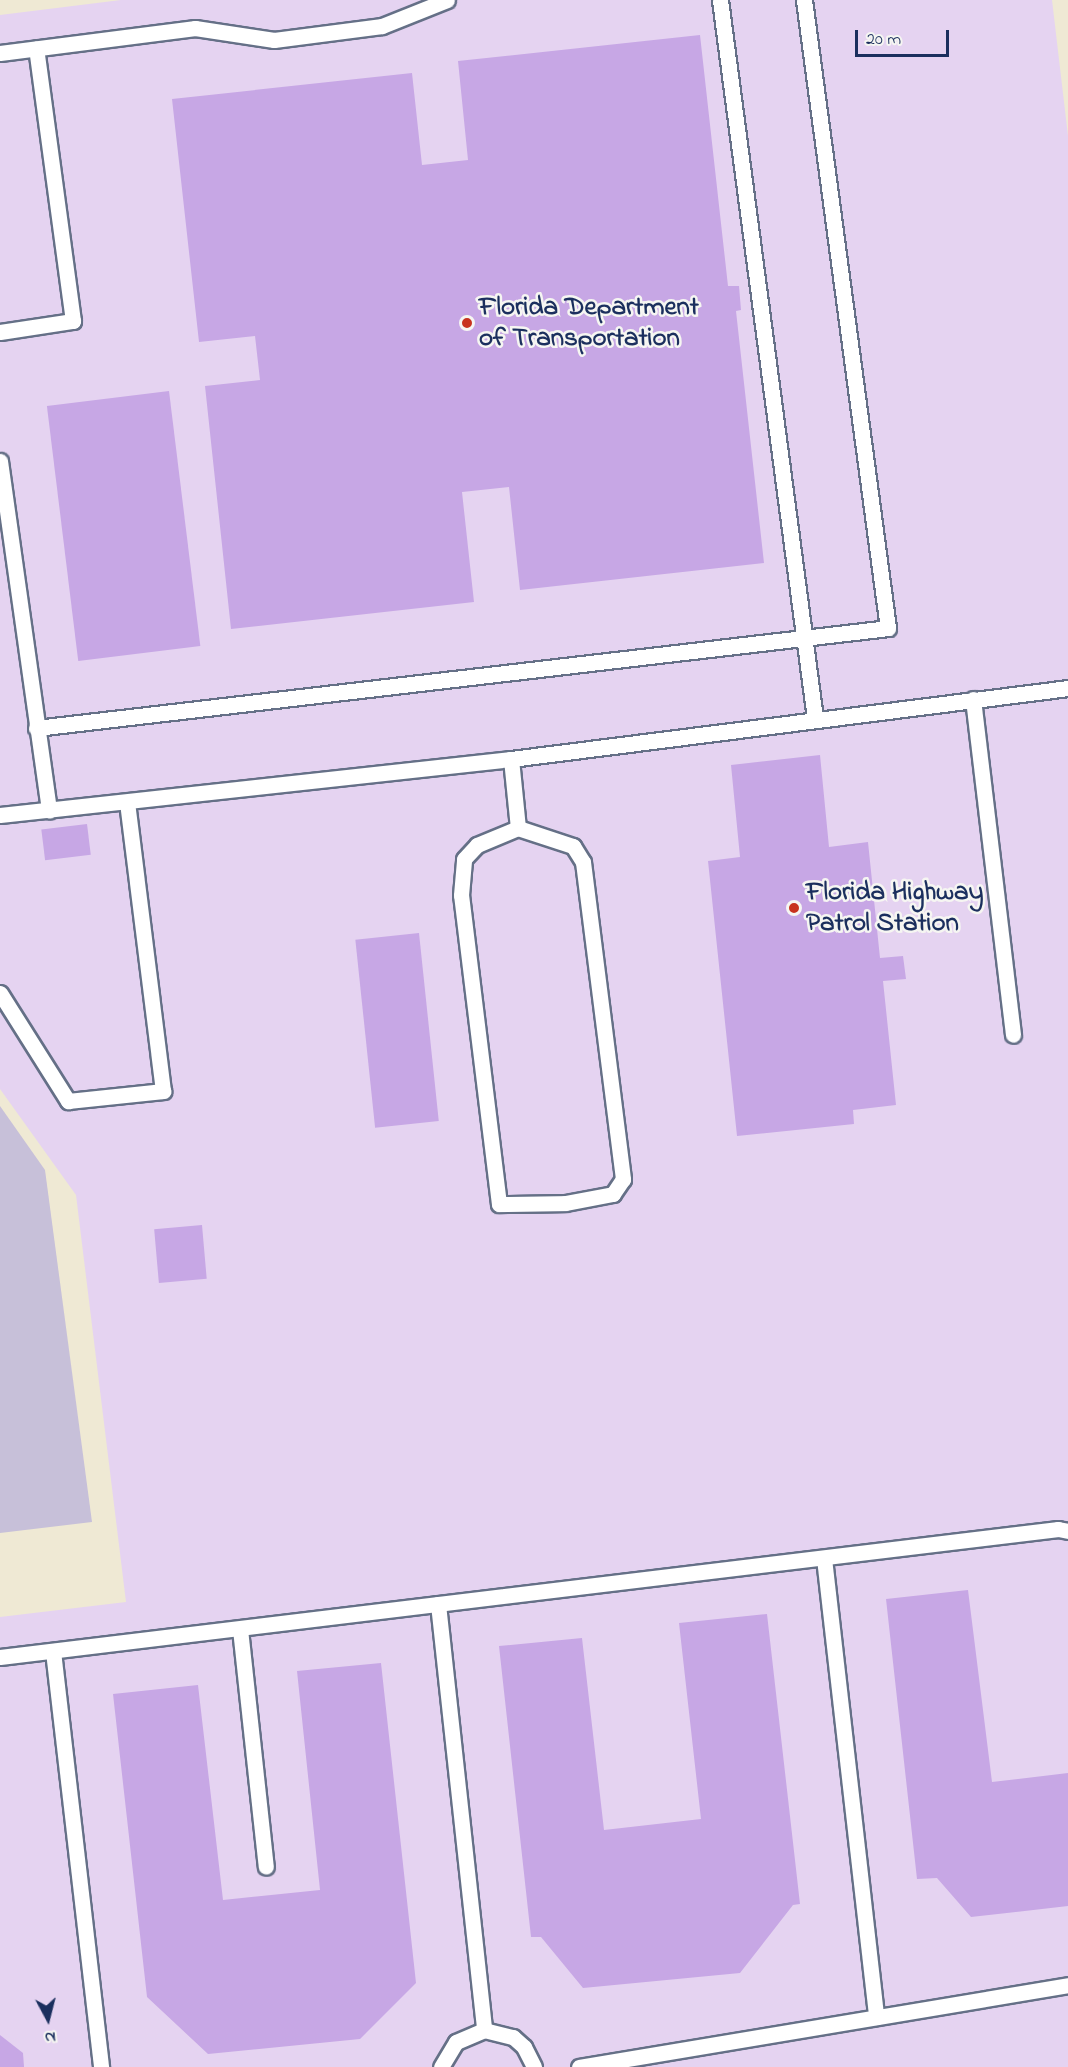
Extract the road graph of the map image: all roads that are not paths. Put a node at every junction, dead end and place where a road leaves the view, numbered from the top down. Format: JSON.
{"nodes":[{"id":1,"x":447,"y":0,"type":"edge"},
{"id":2,"x":720,"y":0,"type":"edge"},
{"id":3,"x":804,"y":0,"type":"edge"},
{"id":4,"x":36,"y":48,"type":"junction"},
{"id":5,"x":0,"y":53,"type":"edge"},
{"id":6,"x":0,"y":332,"type":"edge"},
{"id":7,"x":0,"y":460,"type":"edge"},
{"id":8,"x":804,"y":638,"type":"junction"},
{"id":9,"x":1068,"y":688,"type":"edge"},
{"id":10,"x":974,"y":699,"type":"junction"},
{"id":11,"x":815,"y":719,"type":"junction"},
{"id":12,"x":36,"y":728,"type":"junction"},
{"id":13,"x":511,"y":759,"type":"junction"},
{"id":14,"x":127,"y":804,"type":"junction"},
{"id":15,"x":49,"y":811,"type":"junction"},
{"id":16,"x":0,"y":815,"type":"edge"},
{"id":17,"x":518,"y":828,"type":"junction"},
{"id":18,"x":0,"y":993,"type":"edge"},
{"id":19,"x":1013,"y":1035,"type":"dead end"},
{"id":20,"x":1068,"y":1531,"type":"edge"},
{"id":21,"x":824,"y":1558,"type":"junction"},
{"id":22,"x":438,"y":1605,"type":"junction"},
{"id":23,"x":240,"y":1629,"type":"junction"},
{"id":24,"x":53,"y":1651,"type":"junction"},
{"id":25,"x":0,"y":1658,"type":"edge"},
{"id":26,"x":266,"y":1867,"type":"dead end"},
{"id":27,"x":1068,"y":1985,"type":"edge"},
{"id":28,"x":876,"y":2017,"type":"junction"},
{"id":29,"x":484,"y":2030,"type":"junction"},
{"id":30,"x":101,"y":2067,"type":"edge"},
{"id":31,"x":441,"y":2067,"type":"edge"},
{"id":32,"x":534,"y":2067,"type":"edge"},
{"id":33,"x":579,"y":2067,"type":"edge"}],
"edges":[{"from":1,"to":4,"type":"lane"},
{"from":2,"to":8,"type":"lane"},
{"from":3,"to":8,"type":"lane"},
{"from":4,"to":5,"type":"lane"},
{"from":4,"to":6,"type":"lane"},
{"from":7,"to":12,"type":"lane"},
{"from":8,"to":11,"type":"lane"},
{"from":8,"to":12,"type":"lane"},
{"from":9,"to":10,"type":"lane"},
{"from":10,"to":11,"type":"lane"},
{"from":10,"to":19,"type":"lane"},
{"from":11,"to":13,"type":"lane"},
{"from":12,"to":15,"type":"lane"},
{"from":13,"to":14,"type":"lane"},
{"from":13,"to":17,"type":"lane"},
{"from":14,"to":15,"type":"lane"},
{"from":14,"to":18,"type":"lane"},
{"from":15,"to":16,"type":"lane"},
{"from":17,"to":17,"type":"lane"},
{"from":20,"to":21,"type":"lane"},
{"from":21,"to":22,"type":"lane"},
{"from":21,"to":28,"type":"lane"},
{"from":22,"to":23,"type":"lane"},
{"from":22,"to":29,"type":"lane"},
{"from":23,"to":24,"type":"lane"},
{"from":23,"to":26,"type":"lane"},
{"from":24,"to":25,"type":"lane"},
{"from":24,"to":30,"type":"lane"},
{"from":27,"to":28,"type":"lane"},
{"from":28,"to":33,"type":"lane"},
{"from":29,"to":31,"type":"lane"},
{"from":29,"to":32,"type":"lane"}]}
